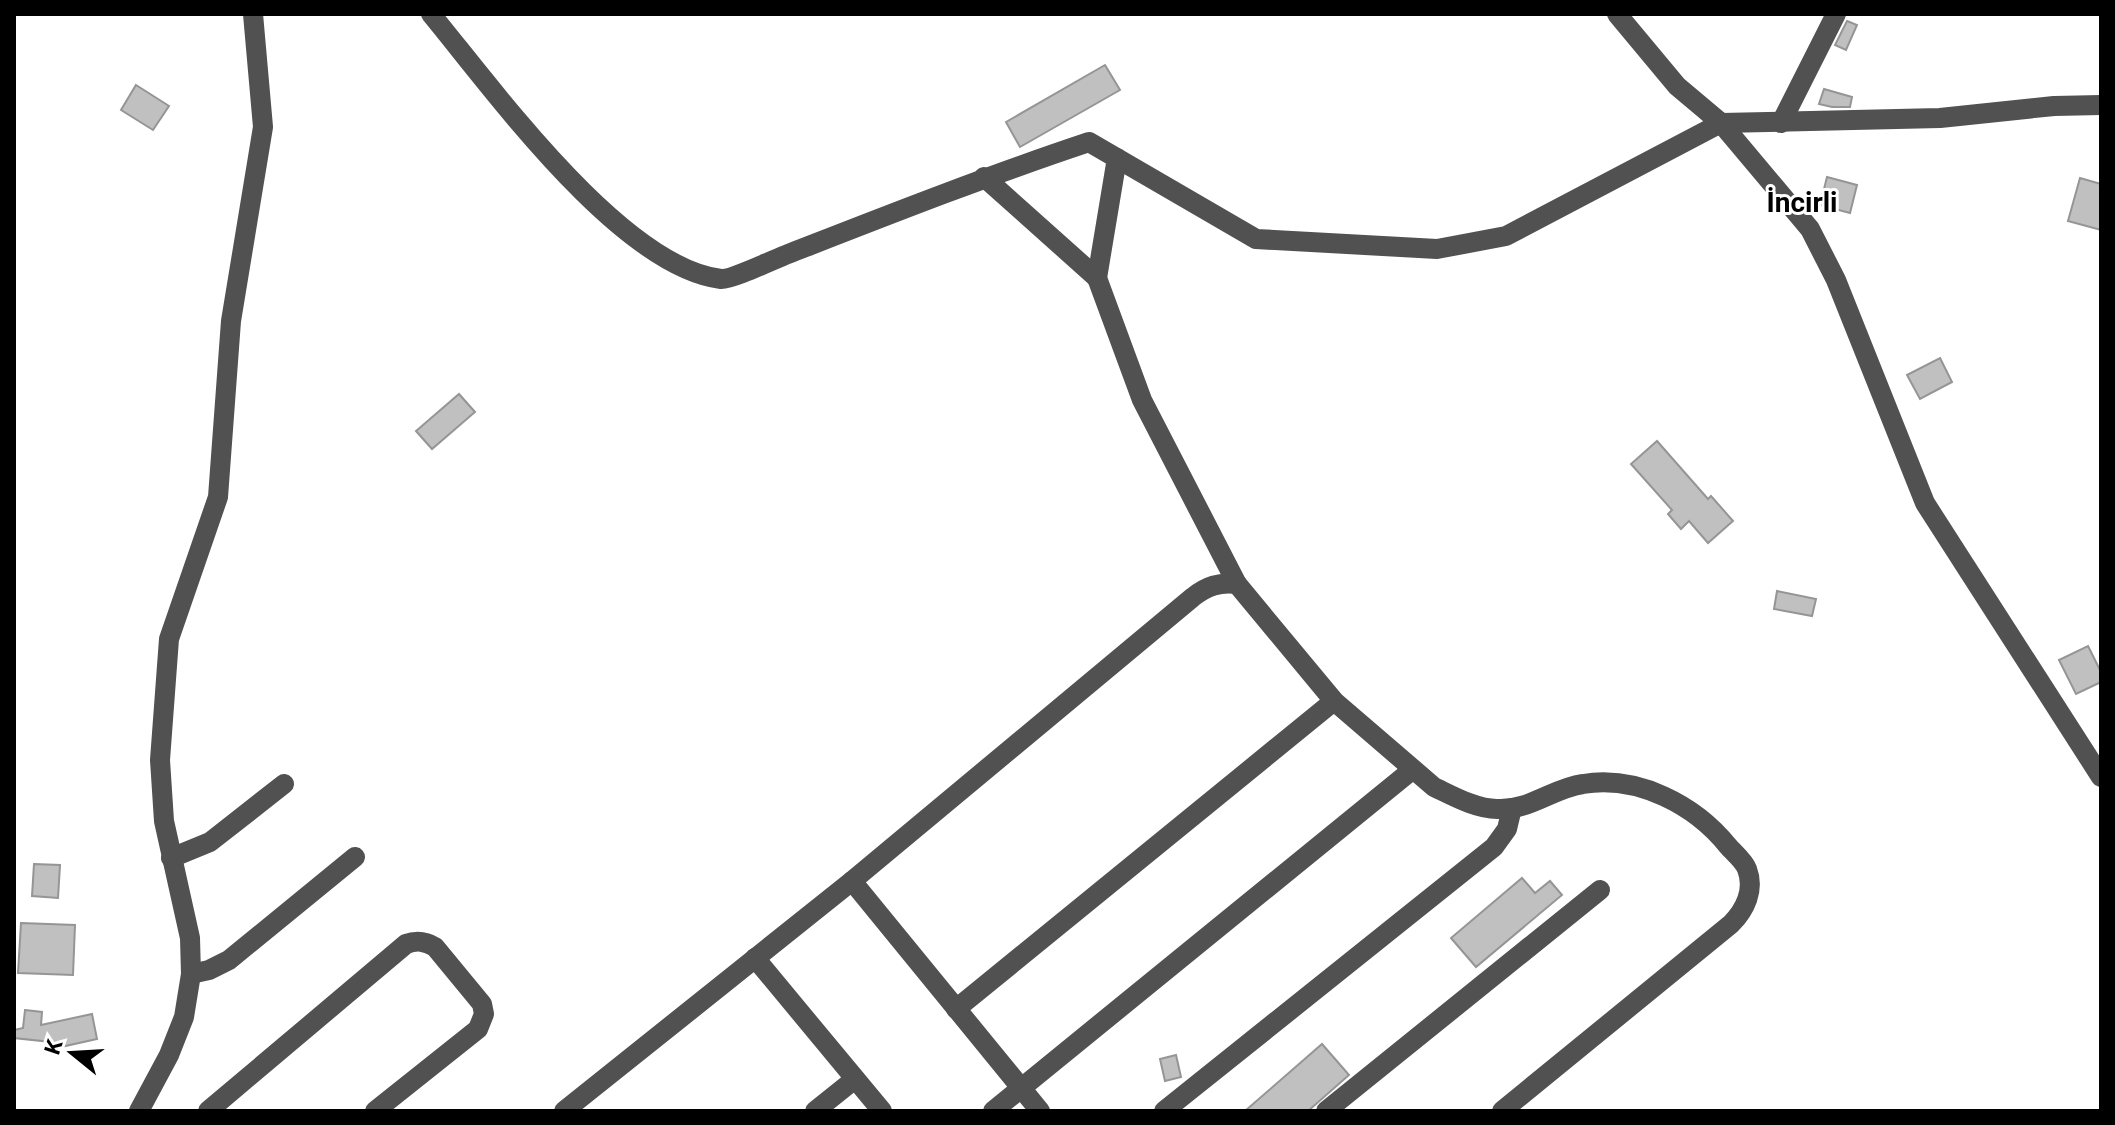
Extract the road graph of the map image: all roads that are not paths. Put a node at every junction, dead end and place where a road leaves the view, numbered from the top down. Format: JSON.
{"nodes":[{"id":1,"x":253,"y":14,"type":"edge"},
{"id":2,"x":431,"y":14,"type":"edge"},
{"id":3,"x":1617,"y":14,"type":"edge"},
{"id":4,"x":1836,"y":14,"type":"edge"},
{"id":5,"x":2101,"y":105,"type":"edge"},
{"id":6,"x":1721,"y":123,"type":"junction"},
{"id":7,"x":1781,"y":123,"type":"junction"},
{"id":8,"x":1117,"y":158,"type":"junction"},
{"id":9,"x":984,"y":177,"type":"junction"},
{"id":10,"x":1097,"y":278,"type":"junction"},
{"id":11,"x":1237,"y":584,"type":"junction"},
{"id":12,"x":1334,"y":701,"type":"junction"},
{"id":13,"x":1412,"y":770,"type":"junction"},
{"id":14,"x":2101,"y":777,"type":"edge"},
{"id":15,"x":284,"y":784,"type":"dead end"},
{"id":16,"x":1512,"y":808,"type":"junction"},
{"id":17,"x":355,"y":857,"type":"dead end"},
{"id":18,"x":171,"y":858,"type":"junction"},
{"id":19,"x":852,"y":881,"type":"junction"},
{"id":20,"x":1600,"y":890,"type":"dead end"},
{"id":21,"x":755,"y":958,"type":"junction"},
{"id":22,"x":191,"y":974,"type":"junction"},
{"id":23,"x":956,"y":1009,"type":"junction"},
{"id":24,"x":855,"y":1079,"type":"junction"},
{"id":25,"x":1021,"y":1088,"type":"junction"},
{"id":26,"x":139,"y":1111,"type":"edge"},
{"id":27,"x":208,"y":1111,"type":"edge"},
{"id":28,"x":375,"y":1111,"type":"edge"},
{"id":29,"x":564,"y":1111,"type":"edge"},
{"id":30,"x":815,"y":1111,"type":"edge"},
{"id":31,"x":882,"y":1111,"type":"edge"},
{"id":32,"x":993,"y":1111,"type":"edge"},
{"id":33,"x":1040,"y":1111,"type":"edge"},
{"id":34,"x":1164,"y":1111,"type":"edge"},
{"id":35,"x":1326,"y":1111,"type":"edge"},
{"id":36,"x":1502,"y":1111,"type":"edge"}],
"edges":[{"from":1,"to":18,"type":"street"},
{"from":2,"to":9,"type":"street"},
{"from":3,"to":6,"type":"street"},
{"from":4,"to":7,"type":"street"},
{"from":5,"to":7,"type":"street"},
{"from":6,"to":7,"type":"street"},
{"from":6,"to":8,"type":"street"},
{"from":6,"to":14,"type":"street"},
{"from":8,"to":9,"type":"street"},
{"from":8,"to":10,"type":"street"},
{"from":9,"to":10,"type":"street"},
{"from":10,"to":11,"type":"street"},
{"from":11,"to":12,"type":"street"},
{"from":11,"to":19,"type":"street"},
{"from":12,"to":13,"type":"street"},
{"from":12,"to":23,"type":"street"},
{"from":13,"to":16,"type":"street"},
{"from":13,"to":25,"type":"street"},
{"from":15,"to":18,"type":"street"},
{"from":16,"to":34,"type":"street"},
{"from":16,"to":36,"type":"street"},
{"from":17,"to":22,"type":"street"},
{"from":18,"to":22,"type":"street"},
{"from":19,"to":21,"type":"street"},
{"from":19,"to":23,"type":"street"},
{"from":20,"to":35,"type":"street"},
{"from":21,"to":24,"type":"street"},
{"from":21,"to":29,"type":"street"},
{"from":22,"to":26,"type":"street"},
{"from":23,"to":25,"type":"street"},
{"from":24,"to":30,"type":"street"},
{"from":24,"to":31,"type":"street"},
{"from":25,"to":32,"type":"street"},
{"from":25,"to":33,"type":"street"},
{"from":27,"to":28,"type":"street"}]}
